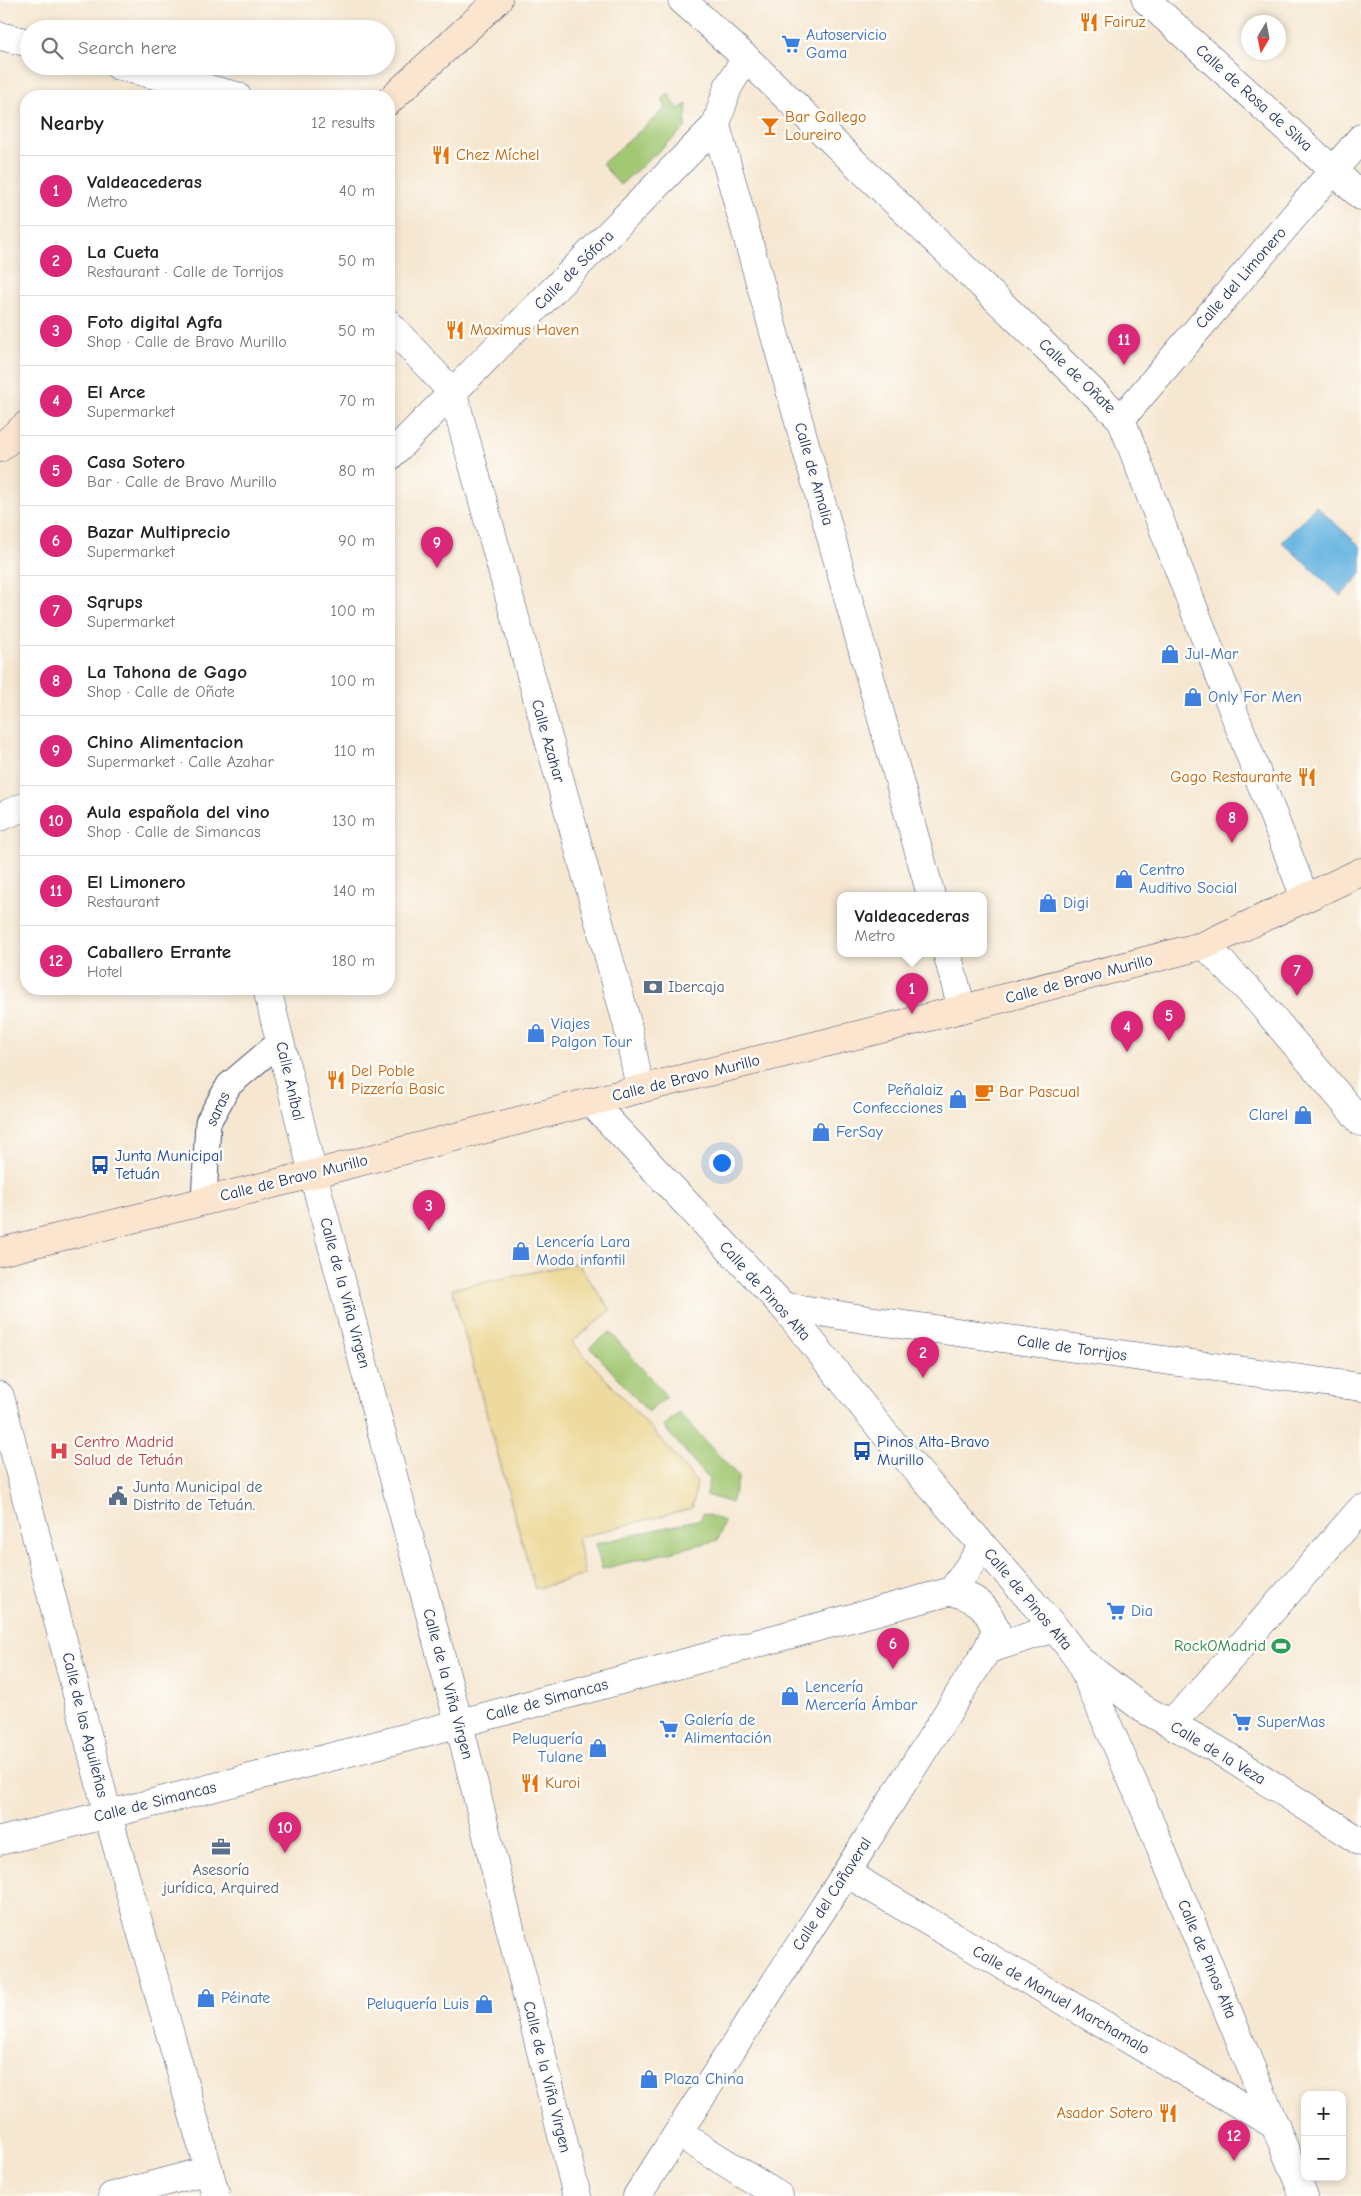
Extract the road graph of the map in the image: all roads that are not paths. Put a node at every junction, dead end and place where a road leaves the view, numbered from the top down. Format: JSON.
{"nodes":[{"id":1,"x":498,"y":0,"type":"edge"},
{"id":2,"x":682,"y":0,"type":"edge"},
{"id":3,"x":1146,"y":0,"type":"edge"},
{"id":4,"x":0,"y":36,"type":"edge"},
{"id":5,"x":20,"y":41,"type":"edge"},
{"id":6,"x":746,"y":58,"type":"junction"},
{"id":7,"x":154,"y":75,"type":"edge"},
{"id":8,"x":213,"y":90,"type":"edge"},
{"id":9,"x":395,"y":94,"type":"edge"},
{"id":10,"x":716,"y":125,"type":"junction"},
{"id":11,"x":1361,"y":138,"type":"edge"},
{"id":12,"x":1334,"y":171,"type":"junction"},
{"id":13,"x":1361,"y":196,"type":"edge"},
{"id":14,"x":395,"y":331,"type":"edge"},
{"id":15,"x":452,"y":393,"type":"junction"},
{"id":16,"x":1121,"y":419,"type":"junction"},
{"id":17,"x":20,"y":430,"type":"edge"},
{"id":18,"x":0,"y":448,"type":"edge"},
{"id":19,"x":395,"y":451,"type":"edge"},
{"id":20,"x":20,"y":809,"type":"edge"},
{"id":21,"x":0,"y":817,"type":"edge"},
{"id":22,"x":1361,"y":872,"type":"edge"},
{"id":23,"x":930,"y":892,"type":"edge"},
{"id":24,"x":1305,"y":898,"type":"junction"},
{"id":25,"x":1205,"y":945,"type":"junction"},
{"id":26,"x":948,"y":957,"type":"edge"},
{"id":27,"x":269,"y":995,"type":"edge"},
{"id":28,"x":962,"y":1009,"type":"junction"},
{"id":29,"x":281,"y":1041,"type":"junction"},
{"id":30,"x":640,"y":1089,"type":"junction"},
{"id":31,"x":592,"y":1102,"type":"junction"},
{"id":32,"x":1361,"y":1122,"type":"edge"},
{"id":33,"x":313,"y":1174,"type":"junction"},
{"id":34,"x":204,"y":1201,"type":"junction"},
{"id":35,"x":0,"y":1252,"type":"edge"},
{"id":36,"x":783,"y":1306,"type":"junction"},
{"id":37,"x":1361,"y":1387,"type":"edge"},
{"id":38,"x":0,"y":1396,"type":"edge"},
{"id":39,"x":1361,"y":1509,"type":"edge"},
{"id":40,"x":983,"y":1546,"type":"junction"},
{"id":41,"x":952,"y":1591,"type":"junction"},
{"id":42,"x":1054,"y":1628,"type":"junction"},
{"id":43,"x":987,"y":1650,"type":"junction"},
{"id":44,"x":1079,"y":1660,"type":"junction"},
{"id":45,"x":1170,"y":1723,"type":"junction"},
{"id":46,"x":459,"y":1724,"type":"junction"},
{"id":47,"x":108,"y":1815,"type":"junction"},
{"id":48,"x":0,"y":1841,"type":"edge"},
{"id":49,"x":1361,"y":1842,"type":"edge"},
{"id":50,"x":846,"y":1873,"type":"junction"},
{"id":51,"x":1276,"y":2126,"type":"junction"},
{"id":52,"x":678,"y":2133,"type":"junction"},
{"id":53,"x":209,"y":2170,"type":"junction"},
{"id":54,"x":112,"y":2196,"type":"edge"},
{"id":55,"x":216,"y":2196,"type":"edge"},
{"id":56,"x":577,"y":2196,"type":"edge"},
{"id":57,"x":637,"y":2196,"type":"edge"},
{"id":58,"x":779,"y":2196,"type":"edge"},
{"id":59,"x":1304,"y":2196,"type":"edge"}],
"edges":[{"from":1,"to":9,"type":"main road"},
{"from":2,"to":6,"type":"street","name":"Calle de Oñate"},
{"from":3,"to":12,"type":"street","name":"Calle de Rosa de Silva"},
{"from":4,"to":5,"type":"street"},
{"from":6,"to":10,"type":"street"},
{"from":6,"to":16,"type":"street","name":"Calle de Oñate"},
{"from":7,"to":8,"type":"street"},
{"from":10,"to":15,"type":"street","name":"Calle de Sófora"},
{"from":10,"to":23,"type":"street","name":"Calle de Amalia"},
{"from":11,"to":12,"type":"street","name":"Calle del Limonero"},
{"from":12,"to":13,"type":"street","name":"Calle de Rosa de Silva"},
{"from":12,"to":16,"type":"street","name":"Calle del Limonero"},
{"from":14,"to":15,"type":"street"},
{"from":15,"to":19,"type":"street","name":"Calle de Sófora"},
{"from":15,"to":30,"type":"street","name":"Calle Azahar"},
{"from":16,"to":24,"type":"street","name":"Calle de Oñate"},
{"from":17,"to":18,"type":"main road"},
{"from":20,"to":21,"type":"street"},
{"from":22,"to":24,"type":"main road","name":"Calle de Bravo Murillo"},
{"from":24,"to":25,"type":"main road","name":"Calle de Bravo Murillo"},
{"from":25,"to":28,"type":"main road","name":"Calle de Bravo Murillo"},
{"from":25,"to":32,"type":"street"},
{"from":26,"to":28,"type":"street"},
{"from":27,"to":29,"type":"street","name":"Calle Aníbal"},
{"from":28,"to":30,"type":"main road","name":"Calle de Bravo Murillo"},
{"from":29,"to":33,"type":"street","name":"Calle Aníbal"},
{"from":29,"to":34,"type":"lane","name":"saras"},
{"from":30,"to":31,"type":"main road","name":"Calle de Bravo Murillo"},
{"from":31,"to":33,"type":"main road","name":"Calle de Bravo Murillo"},
{"from":31,"to":36,"type":"street","name":"Calle de Pinos Alta"},
{"from":33,"to":34,"type":"main road","name":"Calle de Bravo Murillo"},
{"from":33,"to":46,"type":"street","name":"Calle de la Viña Virgen"},
{"from":34,"to":35,"type":"main road","name":"Calle de Bravo Murillo"},
{"from":36,"to":37,"type":"street","name":"Calle de Torrijos"},
{"from":36,"to":40,"type":"street","name":"Calle de Pinos Alta"},
{"from":38,"to":47,"type":"street","name":"Calle de las Aguileñas"},
{"from":39,"to":45,"type":"street"},
{"from":40,"to":41,"type":"street"},
{"from":40,"to":42,"type":"street","name":"Calle de Pinos Alta"},
{"from":41,"to":43,"type":"street","name":"Calle del Cañaveral"},
{"from":41,"to":46,"type":"street","name":"Calle de Simancas"},
{"from":42,"to":43,"type":"street"},
{"from":42,"to":44,"type":"street","name":"Calle de Pinos Alta"},
{"from":43,"to":50,"type":"street","name":"Calle del Cañaveral"},
{"from":44,"to":45,"type":"street","name":"Calle de la Veza"},
{"from":44,"to":51,"type":"street","name":"Calle de Pinos Alta"},
{"from":45,"to":49,"type":"street","name":"Calle de la Veza"},
{"from":46,"to":47,"type":"street","name":"Calle de Simancas"},
{"from":46,"to":56,"type":"street","name":"Calle de la Viña Virgen"},
{"from":47,"to":48,"type":"street","name":"Calle de Simancas"},
{"from":47,"to":53,"type":"street","name":"Calle de las Aguileñas"},
{"from":50,"to":51,"type":"street","name":"Calle de Manuel Marchamalo"},
{"from":50,"to":52,"type":"street","name":"Calle del Cañaveral"},
{"from":51,"to":59,"type":"street","name":"Calle de Pinos Alta"},
{"from":52,"to":57,"type":"street","name":"Calle del Cañaveral"},
{"from":52,"to":58,"type":"street"},
{"from":53,"to":54,"type":"street"},
{"from":53,"to":55,"type":"street","name":"Calle de las Aguileñas"}]}
